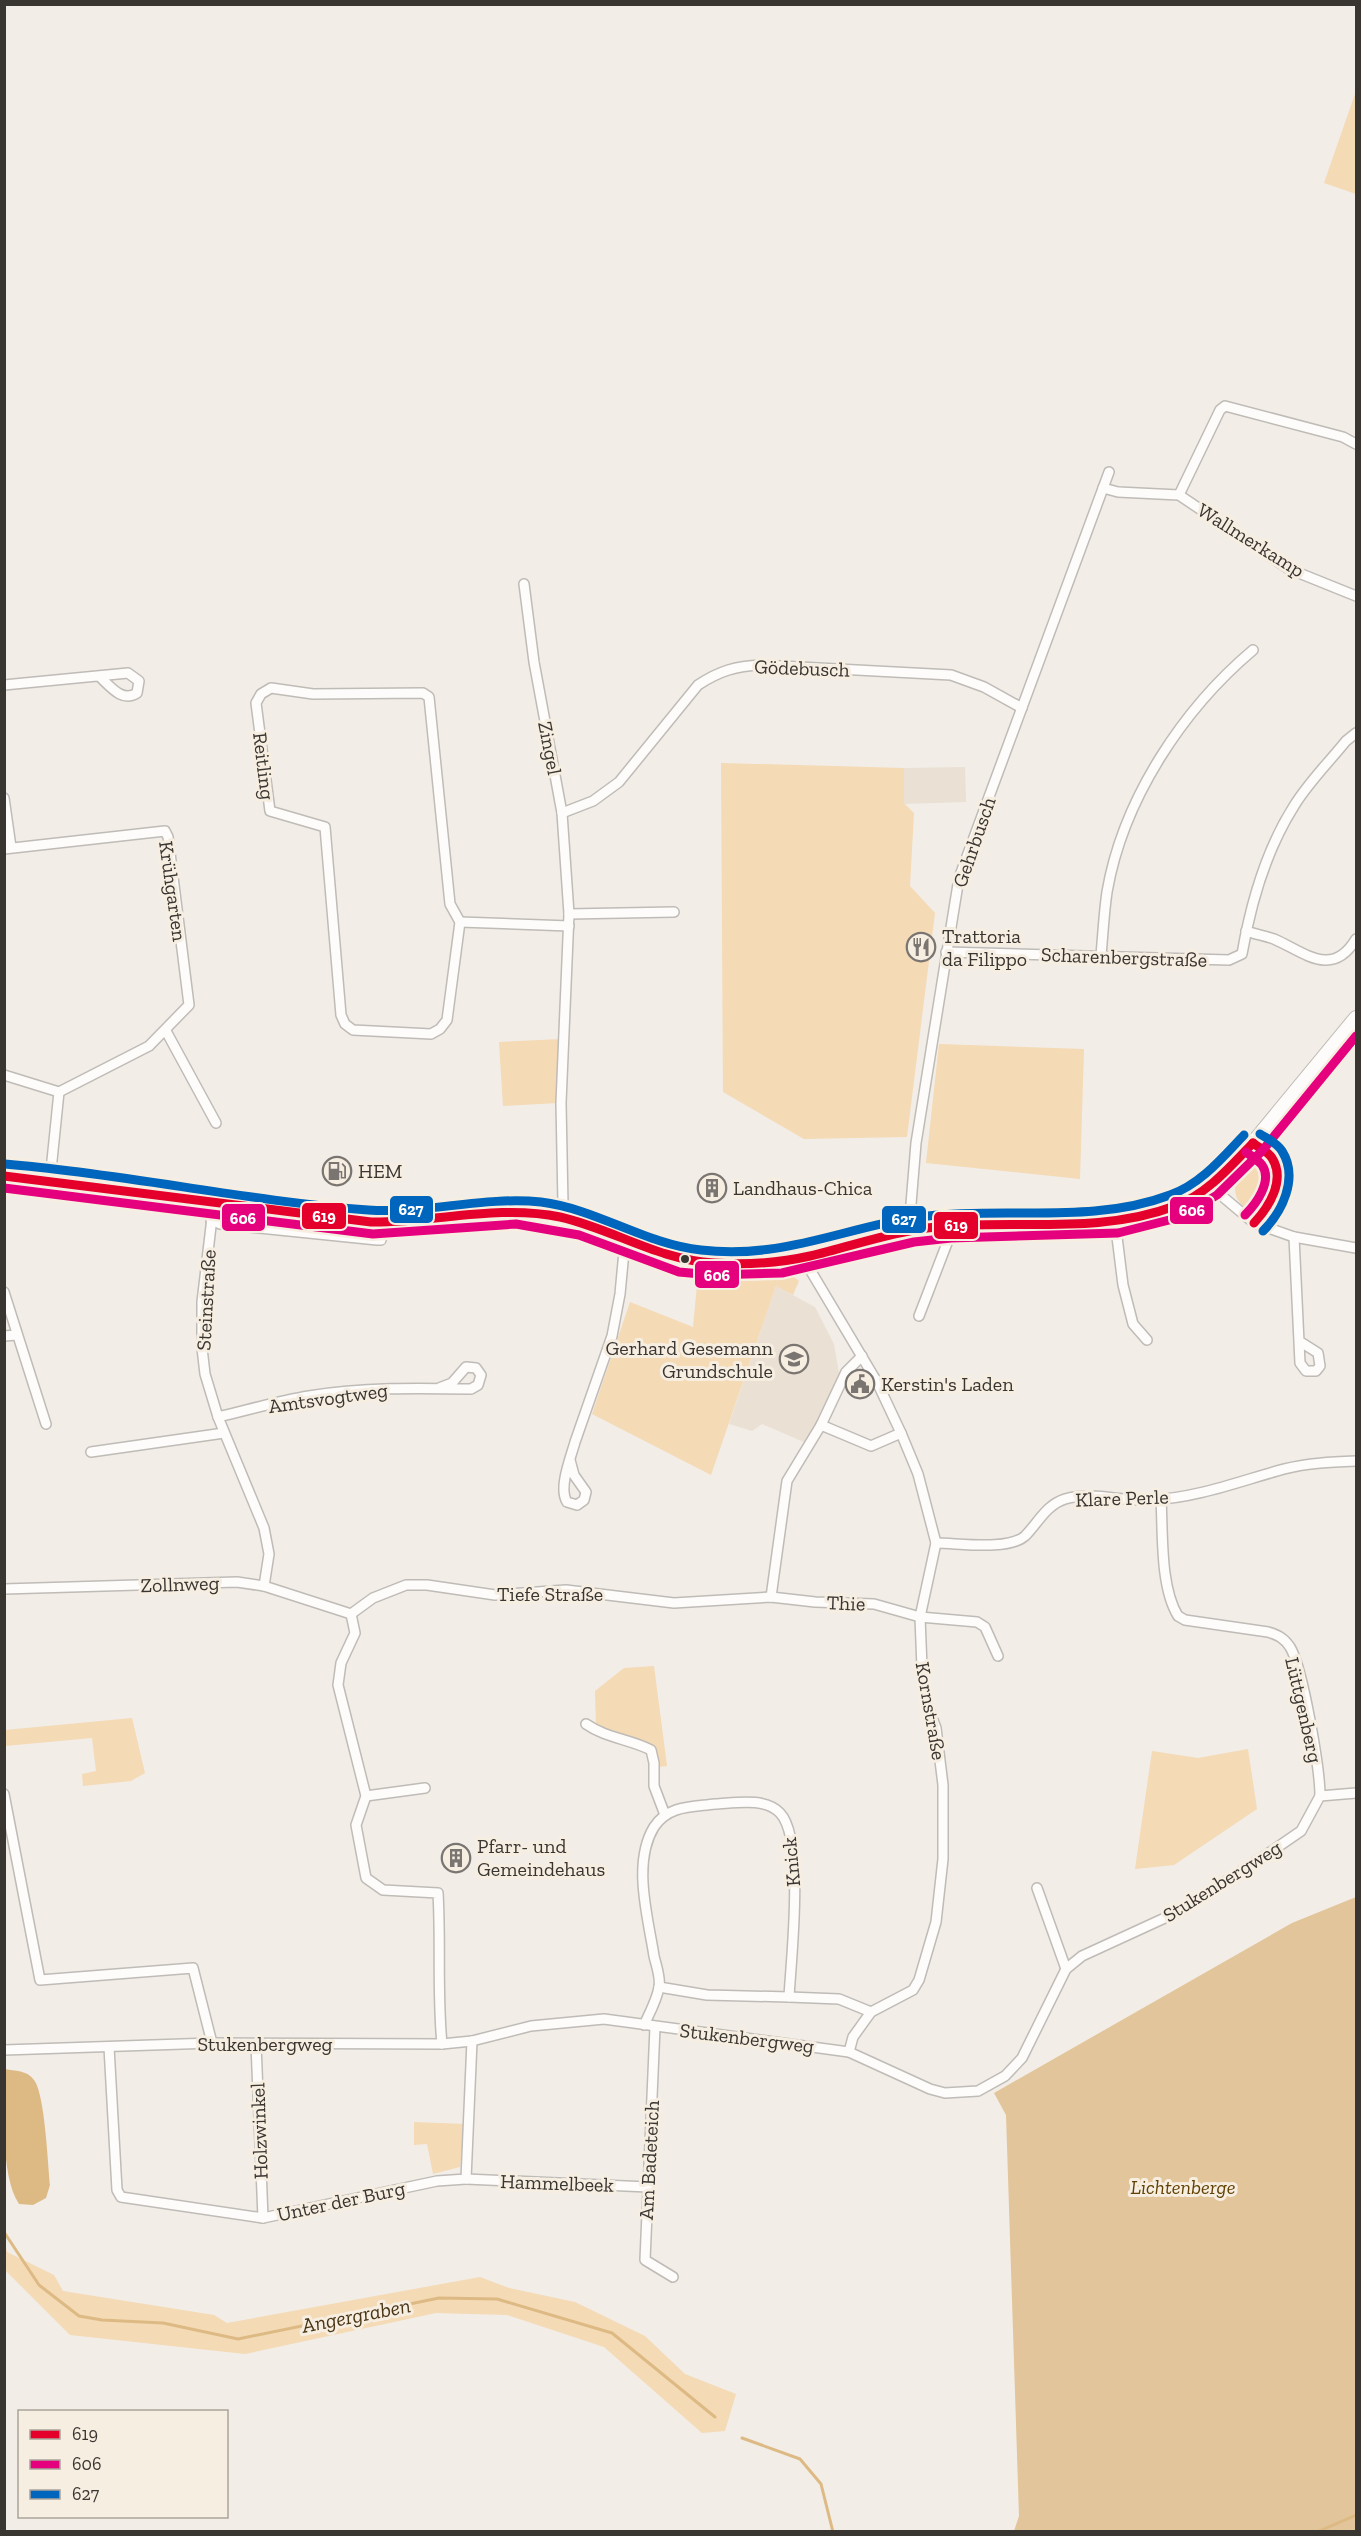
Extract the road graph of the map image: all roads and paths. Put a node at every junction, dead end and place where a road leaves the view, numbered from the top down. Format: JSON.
{"nodes":[{"id":1,"x":1356,"y":444,"type":"edge"},
{"id":2,"x":1109,"y":472,"type":"dead end"},
{"id":3,"x":1103,"y":489,"type":"junction"},
{"id":4,"x":1179,"y":495,"type":"junction"},
{"id":5,"x":524,"y":584,"type":"dead end"},
{"id":6,"x":1356,"y":596,"type":"edge"},
{"id":7,"x":1253,"y":650,"type":"dead end"},
{"id":8,"x":99,"y":676,"type":"dead end"},
{"id":9,"x":4,"y":685,"type":"edge"},
{"id":10,"x":1022,"y":708,"type":"junction"},
{"id":11,"x":1356,"y":733,"type":"edge"},
{"id":12,"x":4,"y":798,"type":"edge"},
{"id":13,"x":562,"y":813,"type":"junction"},
{"id":14,"x":8,"y":848,"type":"edge"},
{"id":15,"x":674,"y":912,"type":"dead end"},
{"id":16,"x":569,"y":914,"type":"junction"},
{"id":17,"x":460,"y":922,"type":"junction"},
{"id":18,"x":569,"y":926,"type":"junction"},
{"id":19,"x":1246,"y":931,"type":"junction"},
{"id":20,"x":1356,"y":939,"type":"edge"},
{"id":21,"x":946,"y":952,"type":"junction"},
{"id":22,"x":1101,"y":955,"type":"junction"},
{"id":23,"x":1356,"y":1018,"type":"edge"},
{"id":24,"x":166,"y":1031,"type":"junction"},
{"id":25,"x":4,"y":1075,"type":"edge"},
{"id":26,"x":59,"y":1092,"type":"junction"},
{"id":27,"x":216,"y":1123,"type":"dead end"},
{"id":28,"x":1253,"y":1143,"type":"junction"},
{"id":29,"x":4,"y":1176,"type":"edge"},
{"id":30,"x":50,"y":1180,"type":"junction"},
{"id":31,"x":1210,"y":1186,"type":"junction"},
{"id":32,"x":214,"y":1202,"type":"junction"},
{"id":33,"x":560,"y":1216,"type":"junction"},
{"id":34,"x":211,"y":1220,"type":"junction"},
{"id":35,"x":1115,"y":1221,"type":"junction"},
{"id":36,"x":382,"y":1222,"type":"junction"},
{"id":37,"x":1254,"y":1223,"type":"junction"},
{"id":38,"x":950,"y":1226,"type":"junction"},
{"id":39,"x":912,"y":1230,"type":"junction"},
{"id":40,"x":1294,"y":1237,"type":"junction"},
{"id":41,"x":626,"y":1241,"type":"junction"},
{"id":42,"x":1356,"y":1248,"type":"edge"},
{"id":43,"x":806,"y":1256,"type":"junction"},
{"id":44,"x":4,"y":1292,"type":"edge"},
{"id":45,"x":919,"y":1316,"type":"dead end"},
{"id":46,"x":17,"y":1335,"type":"junction"},
{"id":47,"x":4,"y":1336,"type":"edge"},
{"id":48,"x":1147,"y":1340,"type":"dead end"},
{"id":49,"x":1299,"y":1341,"type":"dead end"},
{"id":50,"x":862,"y":1356,"type":"junction"},
{"id":51,"x":439,"y":1388,"type":"dead end"},
{"id":52,"x":218,"y":1417,"type":"junction"},
{"id":53,"x":46,"y":1424,"type":"dead end"},
{"id":54,"x":821,"y":1425,"type":"junction"},
{"id":55,"x":224,"y":1433,"type":"junction"},
{"id":56,"x":901,"y":1433,"type":"junction"},
{"id":57,"x":91,"y":1452,"type":"dead end"},
{"id":58,"x":570,"y":1460,"type":"dead end"},
{"id":59,"x":1356,"y":1461,"type":"edge"},
{"id":60,"x":1161,"y":1499,"type":"junction"},
{"id":61,"x":936,"y":1543,"type":"junction"},
{"id":62,"x":264,"y":1586,"type":"junction"},
{"id":63,"x":4,"y":1589,"type":"edge"},
{"id":64,"x":771,"y":1597,"type":"junction"},
{"id":65,"x":351,"y":1614,"type":"junction"},
{"id":66,"x":920,"y":1617,"type":"junction"},
{"id":67,"x":999,"y":1656,"type":"dead end"},
{"id":68,"x":586,"y":1724,"type":"dead end"},
{"id":69,"x":424,"y":1788,"type":"dead end"},
{"id":70,"x":1356,"y":1793,"type":"edge"},
{"id":71,"x":4,"y":1794,"type":"edge"},
{"id":72,"x":366,"y":1796,"type":"junction"},
{"id":73,"x":1320,"y":1796,"type":"junction"},
{"id":74,"x":665,"y":1815,"type":"junction"},
{"id":75,"x":1037,"y":1888,"type":"dead end"},
{"id":76,"x":1066,"y":1969,"type":"junction"},
{"id":77,"x":660,"y":1987,"type":"junction"},
{"id":78,"x":789,"y":1996,"type":"junction"},
{"id":79,"x":871,"y":2012,"type":"junction"},
{"id":80,"x":645,"y":2025,"type":"junction"},
{"id":81,"x":656,"y":2027,"type":"junction"},
{"id":82,"x":472,"y":2041,"type":"junction"},
{"id":83,"x":212,"y":2043,"type":"junction"},
{"id":84,"x":256,"y":2044,"type":"junction"},
{"id":85,"x":442,"y":2044,"type":"junction"},
{"id":86,"x":109,"y":2047,"type":"junction"},
{"id":87,"x":4,"y":2050,"type":"edge"},
{"id":88,"x":849,"y":2052,"type":"junction"},
{"id":89,"x":466,"y":2179,"type":"junction"},
{"id":90,"x":648,"y":2187,"type":"junction"},
{"id":91,"x":263,"y":2218,"type":"junction"},
{"id":92,"x":673,"y":2277,"type":"dead end"}],
"edges":[{"from":1,"to":4,"type":"street","name":"Wallmerkamp"},
{"from":2,"to":3,"type":"street","name":"Gehrbusch"},
{"from":3,"to":4,"type":"street","name":"Wallmerkamp"},
{"from":3,"to":10,"type":"street","name":"Gehrbusch"},
{"from":4,"to":6,"type":"street","name":"Wallmerkamp"},
{"from":5,"to":13,"type":"street","name":"Zingel"},
{"from":7,"to":22,"type":"street"},
{"from":8,"to":9,"type":"street"},
{"from":10,"to":13,"type":"street","name":"Gödebusch"},
{"from":10,"to":21,"type":"street","name":"Gehrbusch"},
{"from":11,"to":19,"type":"street"},
{"from":12,"to":14,"type":"street"},
{"from":13,"to":16,"type":"street","name":"Zingel"},
{"from":14,"to":24,"type":"street","name":"Krühgarten"},
{"from":15,"to":16,"type":"street"},
{"from":16,"to":18,"type":"street","name":"Zingel"},
{"from":17,"to":17,"type":"street","name":"Reitling"},
{"from":17,"to":18,"type":"street"},
{"from":18,"to":33,"type":"street","name":"Zingel"},
{"from":19,"to":20,"type":"street"},
{"from":19,"to":22,"type":"street","name":"Scharenbergstraße"},
{"from":21,"to":22,"type":"street","name":"Scharenbergstraße"},
{"from":21,"to":39,"type":"street","name":"Gehrbusch"},
{"from":23,"to":28,"type":"street"},
{"from":24,"to":26,"type":"street","name":"Krühgarten"},
{"from":24,"to":27,"type":"street"},
{"from":25,"to":26,"type":"street"},
{"from":26,"to":30,"type":"street"},
{"from":28,"to":31,"type":"street"},
{"from":28,"to":37,"type":"street"},
{"from":29,"to":30,"type":"street"},
{"from":30,"to":32,"type":"street"},
{"from":31,"to":35,"type":"street"},
{"from":31,"to":37,"type":"street"},
{"from":32,"to":34,"type":"street","name":"Steinstraße"},
{"from":32,"to":36,"type":"street"},
{"from":33,"to":36,"type":"street"},
{"from":33,"to":41,"type":"street"},
{"from":34,"to":36,"type":"street"},
{"from":34,"to":52,"type":"street","name":"Steinstraße"},
{"from":35,"to":38,"type":"street"},
{"from":35,"to":48,"type":"street"},
{"from":37,"to":40,"type":"street"},
{"from":38,"to":39,"type":"street"},
{"from":38,"to":45,"type":"street"},
{"from":39,"to":43,"type":"street"},
{"from":40,"to":42,"type":"street"},
{"from":40,"to":49,"type":"street"},
{"from":41,"to":43,"type":"street"},
{"from":41,"to":58,"type":"street"},
{"from":43,"to":50,"type":"street","name":"Kornstraße"},
{"from":44,"to":46,"type":"street"},
{"from":46,"to":47,"type":"street"},
{"from":46,"to":53,"type":"street"},
{"from":50,"to":54,"type":"street"},
{"from":50,"to":56,"type":"street","name":"Kornstraße"},
{"from":51,"to":52,"type":"street","name":"Amtsvogtweg"},
{"from":52,"to":55,"type":"street","name":"Steinstraße"},
{"from":54,"to":56,"type":"street"},
{"from":54,"to":64,"type":"street"},
{"from":55,"to":57,"type":"street"},
{"from":55,"to":62,"type":"street","name":"Steinstraße"},
{"from":56,"to":61,"type":"street","name":"Kornstraße"},
{"from":59,"to":60,"type":"street","name":"Klare Perle"},
{"from":60,"to":61,"type":"street","name":"Klare Perle"},
{"from":60,"to":73,"type":"street","name":"Lüttgenberg"},
{"from":61,"to":66,"type":"street","name":"Kornstraße"},
{"from":62,"to":63,"type":"street","name":"Zollnweg"},
{"from":62,"to":65,"type":"street","name":"Zollnweg"},
{"from":64,"to":65,"type":"street","name":"Tiefe Straße"},
{"from":64,"to":66,"type":"street","name":"Thie"},
{"from":65,"to":72,"type":"street"},
{"from":66,"to":67,"type":"street","name":"Thie"},
{"from":66,"to":79,"type":"street","name":"Kornstraße"},
{"from":68,"to":74,"type":"street"},
{"from":69,"to":72,"type":"street"},
{"from":70,"to":73,"type":"street"},
{"from":71,"to":83,"type":"street"},
{"from":72,"to":85,"type":"street"},
{"from":73,"to":76,"type":"street","name":"Stukenbergweg"},
{"from":74,"to":77,"type":"street"},
{"from":74,"to":78,"type":"street","name":"Knick"},
{"from":75,"to":76,"type":"street"},
{"from":76,"to":88,"type":"street","name":"Stukenbergweg"},
{"from":77,"to":78,"type":"street"},
{"from":77,"to":80,"type":"street"},
{"from":78,"to":79,"type":"street"},
{"from":79,"to":88,"type":"street","name":"Kornstraße"},
{"from":80,"to":81,"type":"street","name":"Stukenbergweg"},
{"from":80,"to":82,"type":"street","name":"Stukenbergweg"},
{"from":81,"to":88,"type":"street","name":"Stukenbergweg"},
{"from":81,"to":90,"type":"street","name":"Am Badeteich"},
{"from":82,"to":85,"type":"street","name":"Stukenbergweg"},
{"from":82,"to":89,"type":"street"},
{"from":83,"to":84,"type":"street","name":"Stukenbergweg"},
{"from":83,"to":86,"type":"street","name":"Stukenbergweg"},
{"from":84,"to":85,"type":"street","name":"Stukenbergweg"},
{"from":84,"to":91,"type":"street","name":"Holzwinkel"},
{"from":86,"to":87,"type":"street","name":"Stukenbergweg"},
{"from":86,"to":91,"type":"street","name":"Unter der Burg"},
{"from":89,"to":90,"type":"street","name":"Hammelbeek"},
{"from":89,"to":91,"type":"street","name":"Unter der Burg"},
{"from":90,"to":92,"type":"street","name":"Am Badeteich"}]}
